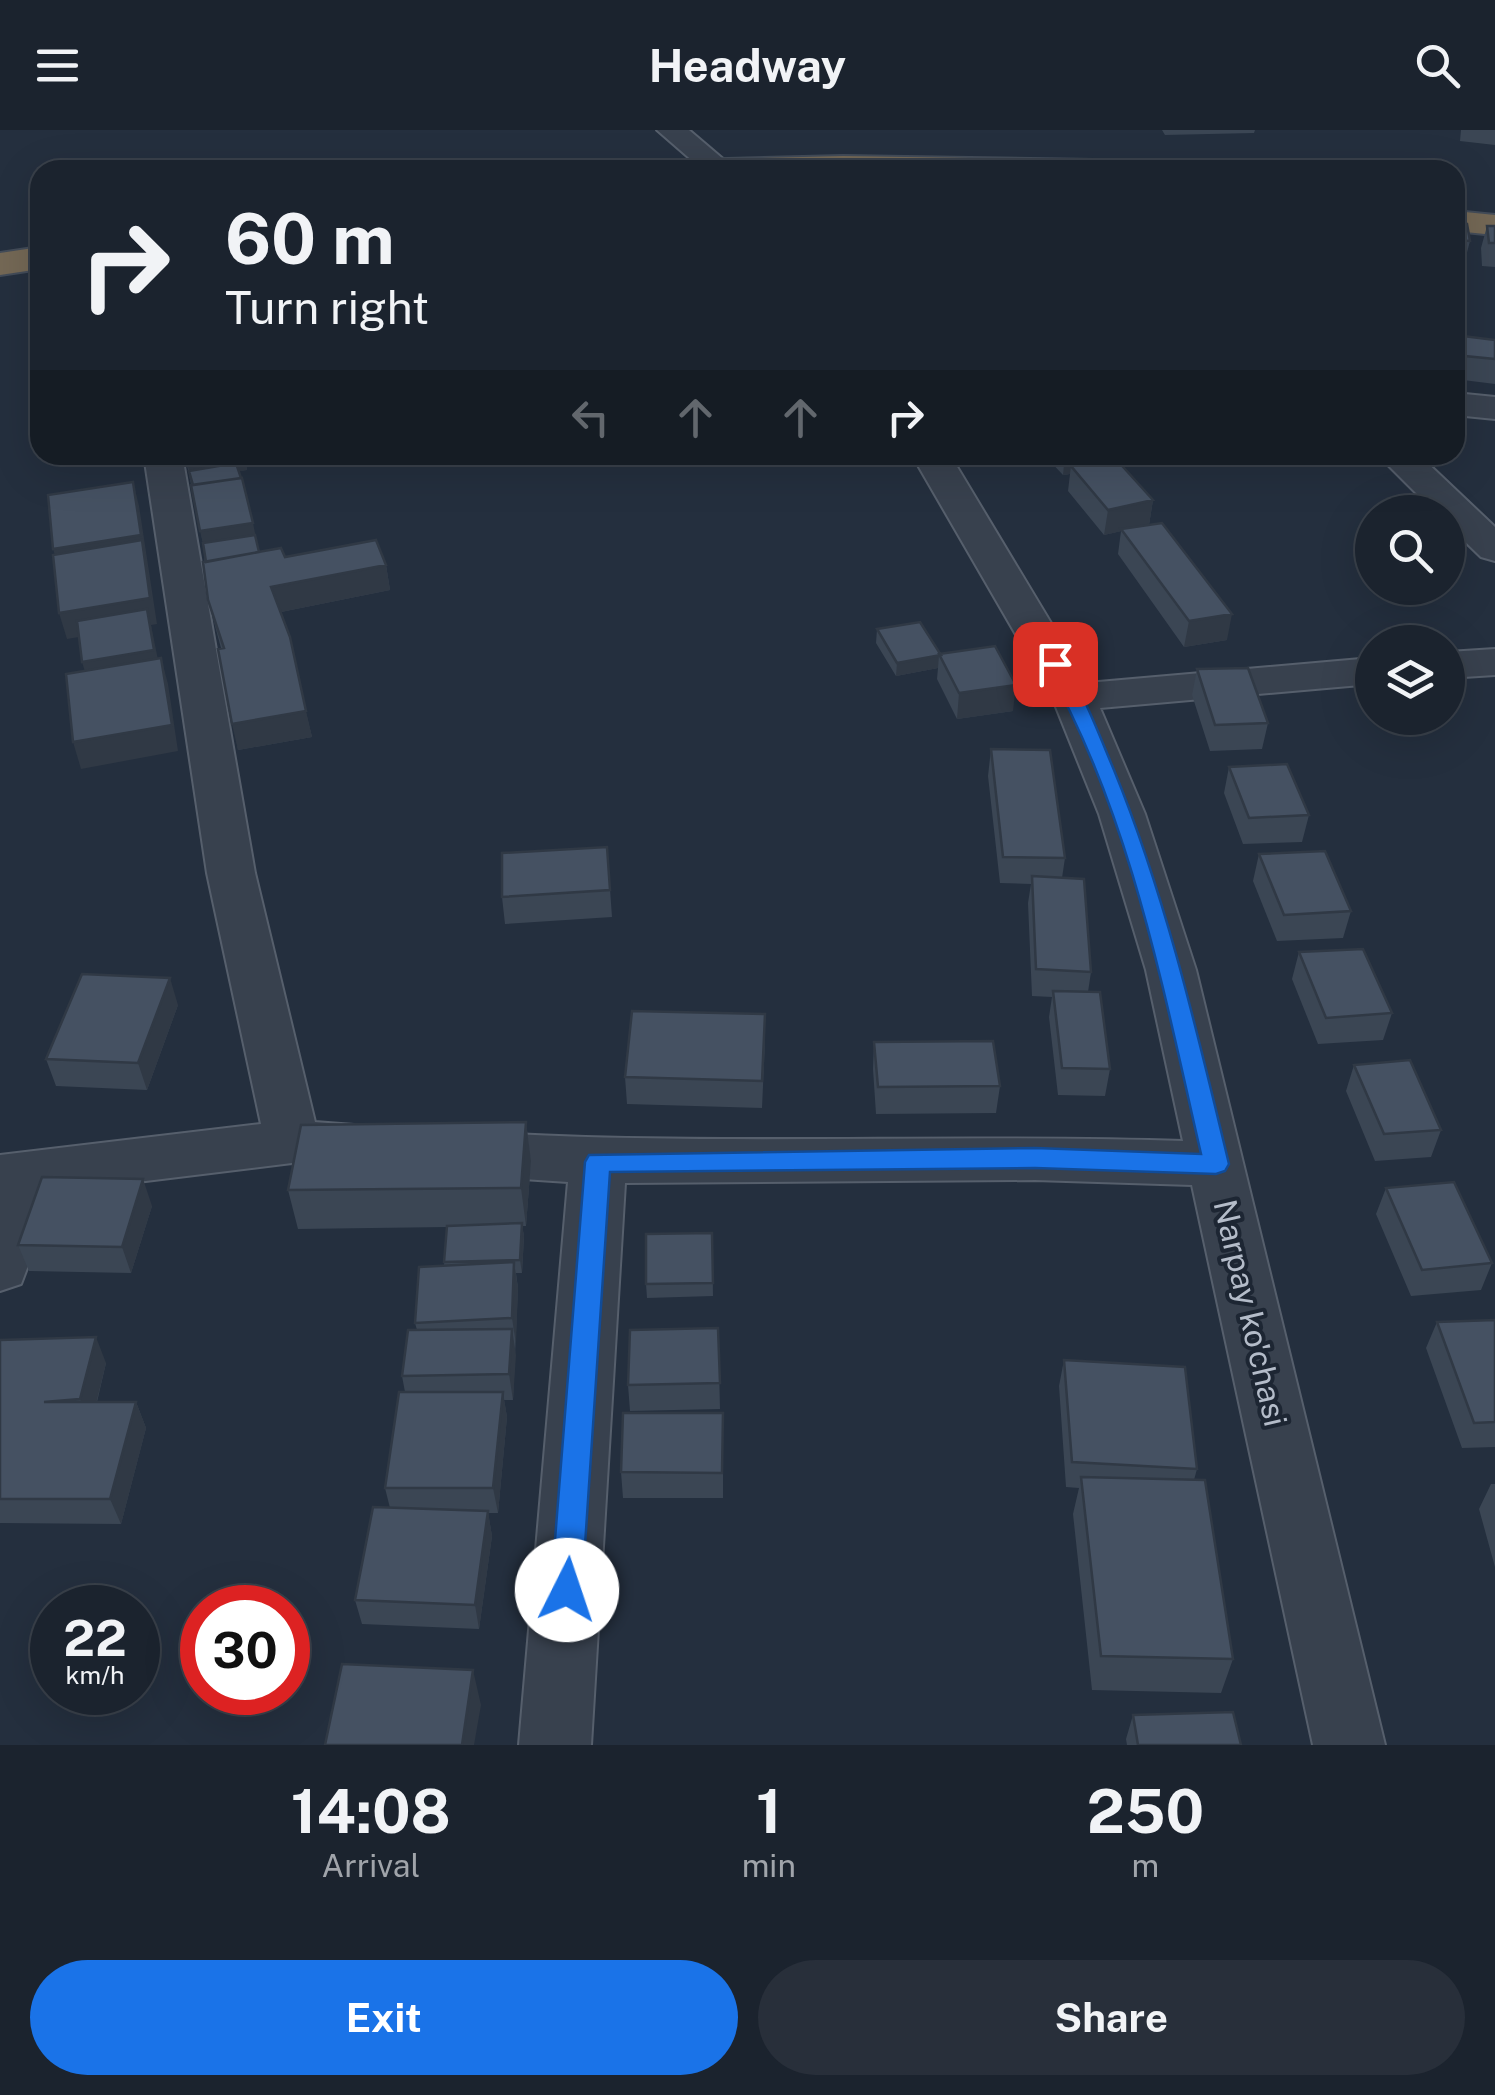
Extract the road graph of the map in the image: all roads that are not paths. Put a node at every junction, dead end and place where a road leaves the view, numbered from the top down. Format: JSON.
{"nodes":[{"id":1,"x":670,"y":130,"type":"edge"},
{"id":2,"x":709,"y":160,"type":"edge"},
{"id":3,"x":1465,"y":199,"type":"edge"},
{"id":4,"x":1495,"y":202,"type":"edge"},
{"id":5,"x":1465,"y":222,"type":"edge"},
{"id":6,"x":1495,"y":225,"type":"edge"},
{"id":7,"x":30,"y":238,"type":"edge"},
{"id":8,"x":0,"y":242,"type":"edge"},
{"id":9,"x":30,"y":260,"type":"edge"},
{"id":10,"x":0,"y":264,"type":"edge"},
{"id":11,"x":1465,"y":405,"type":"edge"},
{"id":12,"x":1495,"y":408,"type":"edge"},
{"id":13,"x":164,"y":465,"type":"edge"},
{"id":14,"x":937,"y":465,"type":"edge"},
{"id":15,"x":1407,"y":465,"type":"edge"},
{"id":16,"x":1495,"y":550,"type":"edge"},
{"id":17,"x":1495,"y":662,"type":"edge"},
{"id":18,"x":1465,"y":664,"type":"edge"},
{"id":19,"x":1355,"y":672,"type":"edge"},
{"id":20,"x":1074,"y":697,"type":"junction"},
{"id":21,"x":292,"y":1142,"type":"junction"},
{"id":22,"x":598,"y":1162,"type":"junction"},
{"id":23,"x":1216,"y":1164,"type":"junction"},
{"id":24,"x":18,"y":1174,"type":"edge"},
{"id":25,"x":0,"y":1266,"type":"edge"},
{"id":26,"x":556,"y":1745,"type":"edge"},
{"id":27,"x":1349,"y":1745,"type":"edge"}],
"edges":[{"from":1,"to":2,"type":"street"},
{"from":3,"to":4,"type":"highway"},
{"from":5,"to":6,"type":"highway"},
{"from":7,"to":8,"type":"highway"},
{"from":9,"to":10,"type":"highway"},
{"from":11,"to":12,"type":"street"},
{"from":13,"to":21,"type":"street"},
{"from":14,"to":20,"type":"street","name":"Narpay ko'chasi"},
{"from":15,"to":16,"type":"street"},
{"from":17,"to":18,"type":"street"},
{"from":19,"to":20,"type":"street"},
{"from":20,"to":23,"type":"street","name":"Narpay ko'chasi"},
{"from":21,"to":22,"type":"street"},
{"from":21,"to":24,"type":"street"},
{"from":22,"to":23,"type":"street"},
{"from":22,"to":26,"type":"street"},
{"from":23,"to":27,"type":"street","name":"Narpay ko'chasi"},
{"from":24,"to":25,"type":"street"}]}
